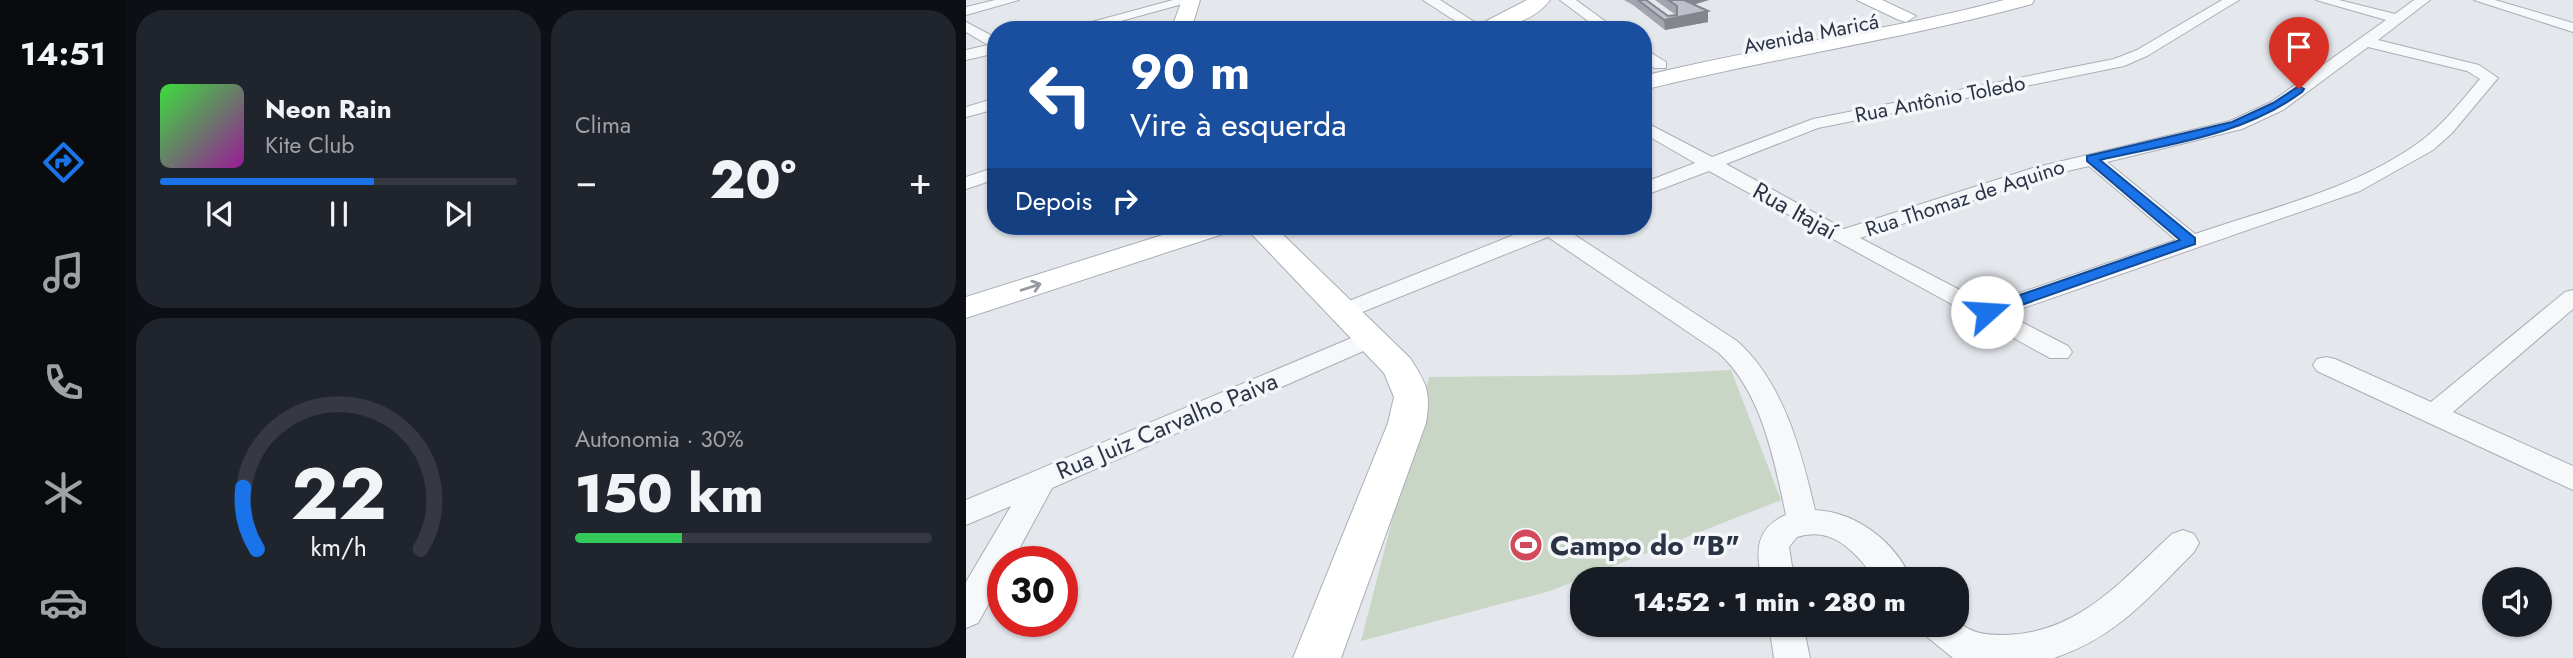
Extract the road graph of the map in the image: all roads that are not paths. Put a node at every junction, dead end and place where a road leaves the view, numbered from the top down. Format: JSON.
{"nodes":[{"id":1,"x":1012,"y":0,"type":"edge"},
{"id":2,"x":1191,"y":0,"type":"edge"},
{"id":3,"x":1430,"y":0,"type":"edge"},
{"id":4,"x":1541,"y":0,"type":"edge"},
{"id":5,"x":1567,"y":0,"type":"edge"},
{"id":6,"x":1866,"y":0,"type":"edge"},
{"id":7,"x":1979,"y":0,"type":"edge"},
{"id":8,"x":2025,"y":0,"type":"edge"},
{"id":9,"x":2232,"y":0,"type":"edge"},
{"id":10,"x":2323,"y":0,"type":"edge"},
{"id":11,"x":2423,"y":0,"type":"edge"},
{"id":12,"x":2481,"y":0,"type":"edge"},
{"id":13,"x":966,"y":11,"type":"edge"},
{"id":14,"x":1906,"y":16,"type":"junction"},
{"id":15,"x":2395,"y":18,"type":"junction"},
{"id":16,"x":1106,"y":21,"type":"edge"},
{"id":17,"x":1184,"y":21,"type":"edge"},
{"id":18,"x":1465,"y":21,"type":"edge"},
{"id":19,"x":1498,"y":21,"type":"edge"},
{"id":20,"x":1597,"y":21,"type":"edge"},
{"id":21,"x":966,"y":26,"type":"edge"},
{"id":22,"x":2573,"y":28,"type":"edge"},
{"id":23,"x":987,"y":40,"type":"edge"},
{"id":24,"x":2364,"y":41,"type":"junction"},
{"id":25,"x":987,"y":49,"type":"edge"},
{"id":26,"x":966,"y":55,"type":"edge"},
{"id":27,"x":1742,"y":58,"type":"junction"},
{"id":28,"x":1652,"y":67,"type":"edge"},
{"id":29,"x":1652,"y":81,"type":"edge"},
{"id":30,"x":1652,"y":87,"type":"edge"},
{"id":31,"x":987,"y":105,"type":"edge"},
{"id":32,"x":966,"y":111,"type":"edge"},
{"id":33,"x":1652,"y":131,"type":"edge"},
{"id":34,"x":2091,"y":158,"type":"junction"},
{"id":35,"x":1708,"y":163,"type":"junction"},
{"id":36,"x":987,"y":176,"type":"edge"},
{"id":37,"x":966,"y":183,"type":"edge"},
{"id":38,"x":1652,"y":186,"type":"edge"},
{"id":39,"x":1125,"y":235,"type":"edge"},
{"id":40,"x":1191,"y":235,"type":"edge"},
{"id":41,"x":1267,"y":235,"type":"edge"},
{"id":42,"x":1532,"y":235,"type":"edge"},
{"id":43,"x":1563,"y":235,"type":"edge"},
{"id":44,"x":1842,"y":237,"type":"junction"},
{"id":45,"x":2190,"y":241,"type":"junction"},
{"id":46,"x":966,"y":286,"type":"edge"},
{"id":47,"x":2573,"y":297,"type":"edge"},
{"id":48,"x":966,"y":308,"type":"edge"},
{"id":49,"x":1987,"y":312,"type":"junction"},
{"id":50,"x":1342,"y":313,"type":"junction"},
{"id":51,"x":1368,"y":339,"type":"junction"},
{"id":52,"x":2059,"y":352,"type":"dead end"},
{"id":53,"x":2326,"y":365,"type":"dead end"},
{"id":54,"x":2434,"y":414,"type":"junction"},
{"id":55,"x":2573,"y":479,"type":"edge"},
{"id":56,"x":1041,"y":481,"type":"junction"},
{"id":57,"x":966,"y":513,"type":"edge"},
{"id":58,"x":1803,"y":522,"type":"junction"},
{"id":59,"x":2183,"y":543,"type":"dead end"},
{"id":60,"x":1776,"y":567,"type":"edge"},
{"id":61,"x":1885,"y":567,"type":"edge"},
{"id":62,"x":966,"y":614,"type":"edge"},
{"id":63,"x":1788,"y":637,"type":"edge"},
{"id":64,"x":1952,"y":637,"type":"edge"},
{"id":65,"x":1317,"y":658,"type":"edge"},
{"id":66,"x":1792,"y":658,"type":"edge"}],
"edges":[{"from":1,"to":13,"type":"street"},
{"from":2,"to":16,"type":"street"},
{"from":2,"to":17,"type":"street"},
{"from":3,"to":18,"type":"street"},
{"from":4,"to":19,"type":"street"},
{"from":5,"to":20,"type":"street"},
{"from":6,"to":14,"type":"street"},
{"from":7,"to":14,"type":"street","name":"Avenida Maricá"},
{"from":8,"to":27,"type":"street"},
{"from":9,"to":35,"type":"street","name":"Rua Antônio Toledo"},
{"from":10,"to":15,"type":"street"},
{"from":11,"to":15,"type":"street","name":"Rua Thomaz de Aquino"},
{"from":12,"to":22,"type":"street"},
{"from":14,"to":28,"type":"street","name":"Avenida Maricá"},
{"from":15,"to":24,"type":"street","name":"Rua Thomaz de Aquino"},
{"from":21,"to":23,"type":"street"},
{"from":24,"to":34,"type":"street","name":"Rua Thomaz de Aquino"},
{"from":24,"to":45,"type":"street"},
{"from":25,"to":26,"type":"street"},
{"from":27,"to":29,"type":"street"},
{"from":27,"to":30,"type":"street"},
{"from":31,"to":32,"type":"street"},
{"from":33,"to":35,"type":"street","name":"Rua Itajaí"},
{"from":34,"to":44,"type":"street","name":"Rua Thomaz de Aquino"},
{"from":34,"to":45,"type":"street"},
{"from":35,"to":38,"type":"street","name":"Rua Antônio Toledo"},
{"from":35,"to":44,"type":"street","name":"Rua Itajaí"},
{"from":36,"to":37,"type":"street"},
{"from":39,"to":46,"type":"street"},
{"from":48,"to":40,"type":"street","one_way":true},
{"from":41,"to":50,"type":"street"},
{"from":42,"to":50,"type":"street"},
{"from":43,"to":58,"type":"street"},
{"from":44,"to":49,"type":"street","name":"Rua Itajaí"},
{"from":45,"to":49,"type":"street"},
{"from":47,"to":54,"type":"street"},
{"from":49,"to":52,"type":"street","name":"Rua Itajaí"},
{"from":50,"to":51,"type":"street"},
{"from":51,"to":56,"type":"street","name":"Rua Juiz Carvalho Paiva"},
{"from":51,"to":65,"type":"street"},
{"from":53,"to":54,"type":"street"},
{"from":54,"to":55,"type":"street"},
{"from":56,"to":57,"type":"street","name":"Rua Juiz Carvalho Paiva"},
{"from":56,"to":62,"type":"street"},
{"from":58,"to":60,"type":"street"},
{"from":58,"to":61,"type":"street"},
{"from":59,"to":64,"type":"street"},
{"from":63,"to":66,"type":"street"}]}
